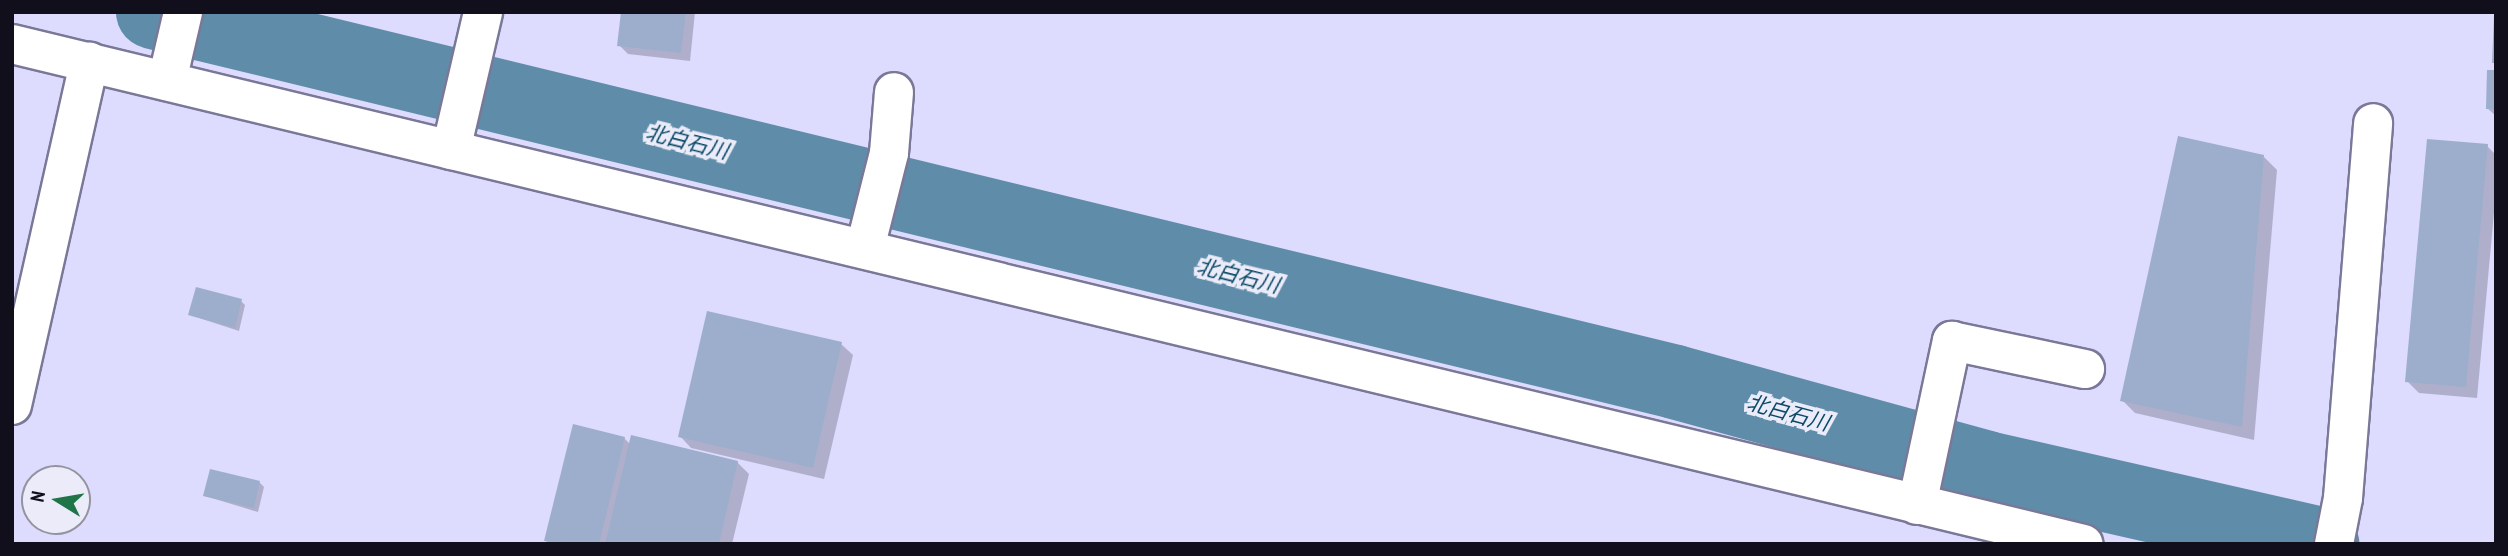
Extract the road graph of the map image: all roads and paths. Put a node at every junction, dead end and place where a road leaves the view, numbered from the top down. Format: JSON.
{"nodes":[{"id":1,"x":183,"y":12,"type":"edge"},
{"id":2,"x":483,"y":12,"type":"edge"},
{"id":3,"x":12,"y":44,"type":"edge"},
{"id":4,"x":89,"y":62,"type":"junction"},
{"id":5,"x":169,"y":67,"type":"junction"},
{"id":6,"x":894,"y":92,"type":"dead end"},
{"id":7,"x":2373,"y":123,"type":"dead end"},
{"id":8,"x":453,"y":137,"type":"junction"},
{"id":9,"x":869,"y":234,"type":"junction"},
{"id":10,"x":2085,"y":369,"type":"dead end"},
{"id":11,"x":12,"y":405,"type":"edge"},
{"id":12,"x":1920,"y":491,"type":"junction"},
{"id":13,"x":2084,"y":544,"type":"edge"},
{"id":14,"x":2334,"y":544,"type":"edge"}],
"edges":[{"from":1,"to":5,"type":"street"},
{"from":2,"to":8,"type":"street"},
{"from":3,"to":4,"type":"street"},
{"from":4,"to":5,"type":"street"},
{"from":4,"to":11,"type":"street"},
{"from":5,"to":8,"type":"street"},
{"from":6,"to":9,"type":"street"},
{"from":7,"to":14,"type":"street"},
{"from":8,"to":9,"type":"street"},
{"from":9,"to":12,"type":"street"},
{"from":10,"to":12,"type":"street"},
{"from":12,"to":13,"type":"street"}]}
